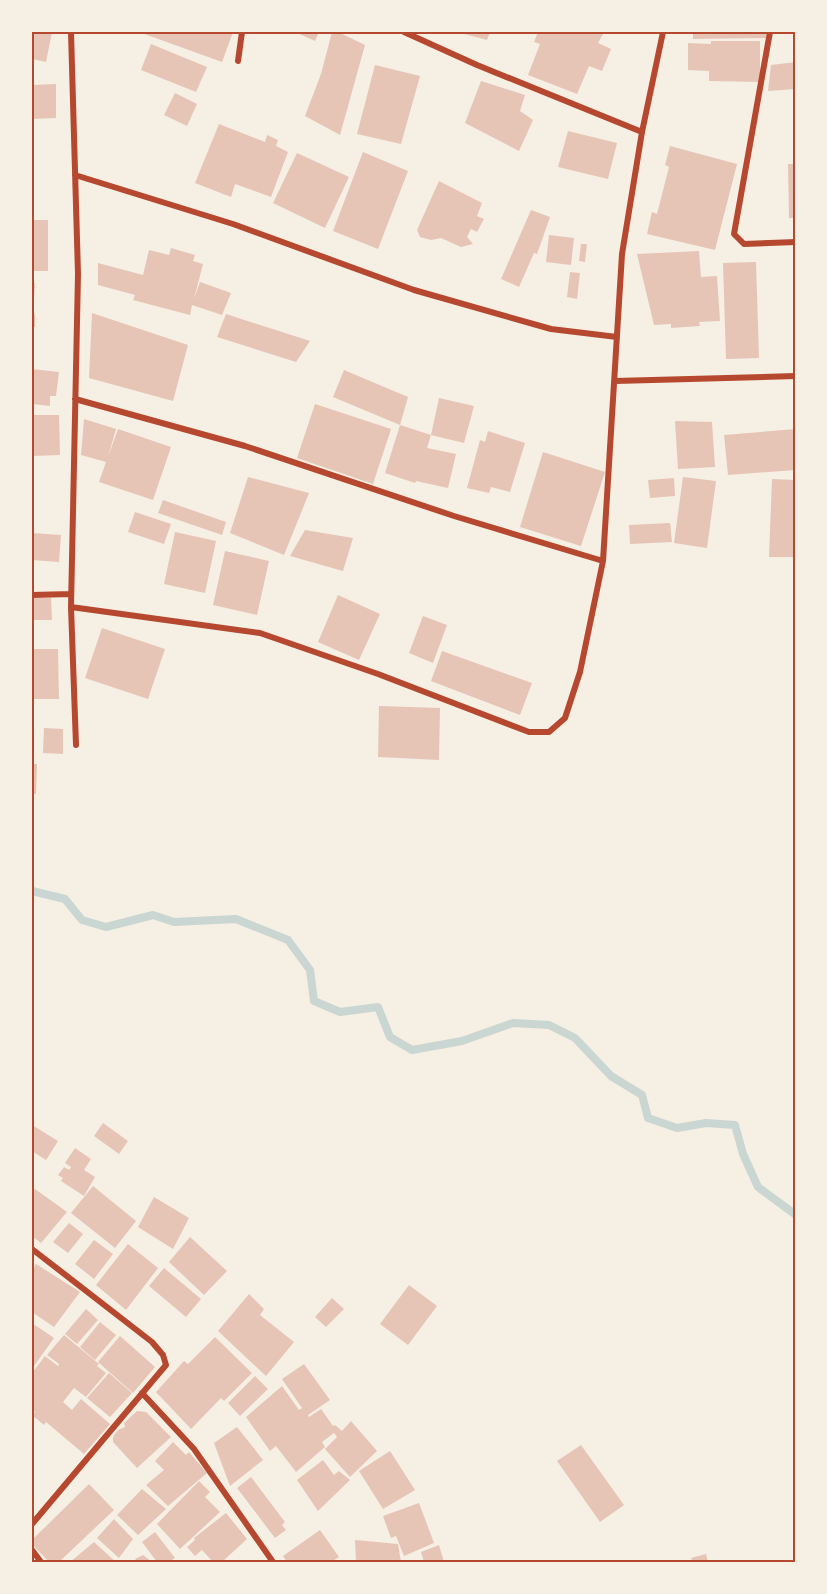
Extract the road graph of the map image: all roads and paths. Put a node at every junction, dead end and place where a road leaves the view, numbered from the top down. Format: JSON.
{"nodes":[{"id":1,"x":72,"y":32,"type":"edge"},
{"id":2,"x":242,"y":32,"type":"edge"},
{"id":3,"x":404,"y":32,"type":"edge"},
{"id":4,"x":663,"y":32,"type":"edge"},
{"id":5,"x":770,"y":32,"type":"edge"},
{"id":6,"x":238,"y":61,"type":"dead end"},
{"id":7,"x":642,"y":132,"type":"junction"},
{"id":8,"x":75,"y":175,"type":"junction"},
{"id":9,"x":795,"y":242,"type":"edge"},
{"id":10,"x":617,"y":337,"type":"junction"},
{"id":11,"x":795,"y":376,"type":"edge"},
{"id":12,"x":615,"y":381,"type":"junction"},
{"id":13,"x":75,"y":399,"type":"junction"},
{"id":14,"x":603,"y":561,"type":"junction"},
{"id":15,"x":71,"y":594,"type":"junction"},
{"id":16,"x":32,"y":595,"type":"edge"},
{"id":17,"x":71,"y":607,"type":"junction"},
{"id":18,"x":76,"y":746,"type":"dead end"},
{"id":19,"x":32,"y":1249,"type":"edge"},
{"id":20,"x":142,"y":1393,"type":"junction"},
{"id":21,"x":32,"y":1524,"type":"edge"},
{"id":22,"x":32,"y":1550,"type":"edge"},
{"id":23,"x":41,"y":1563,"type":"edge"},
{"id":24,"x":273,"y":1563,"type":"edge"}],
"edges":[{"from":1,"to":8,"type":"street"},
{"from":2,"to":6,"type":"street"},
{"from":3,"to":7,"type":"street"},
{"from":4,"to":7,"type":"street"},
{"from":5,"to":9,"type":"street"},
{"from":7,"to":10,"type":"street"},
{"from":8,"to":10,"type":"street"},
{"from":8,"to":13,"type":"street"},
{"from":10,"to":12,"type":"street"},
{"from":11,"to":12,"type":"street"},
{"from":12,"to":14,"type":"street"},
{"from":13,"to":14,"type":"street"},
{"from":13,"to":15,"type":"street"},
{"from":14,"to":17,"type":"street"},
{"from":15,"to":16,"type":"street"},
{"from":15,"to":17,"type":"street"},
{"from":17,"to":18,"type":"street"},
{"from":19,"to":20,"type":"street"},
{"from":20,"to":21,"type":"street"},
{"from":20,"to":24,"type":"street"},
{"from":22,"to":23,"type":"street"}]}
